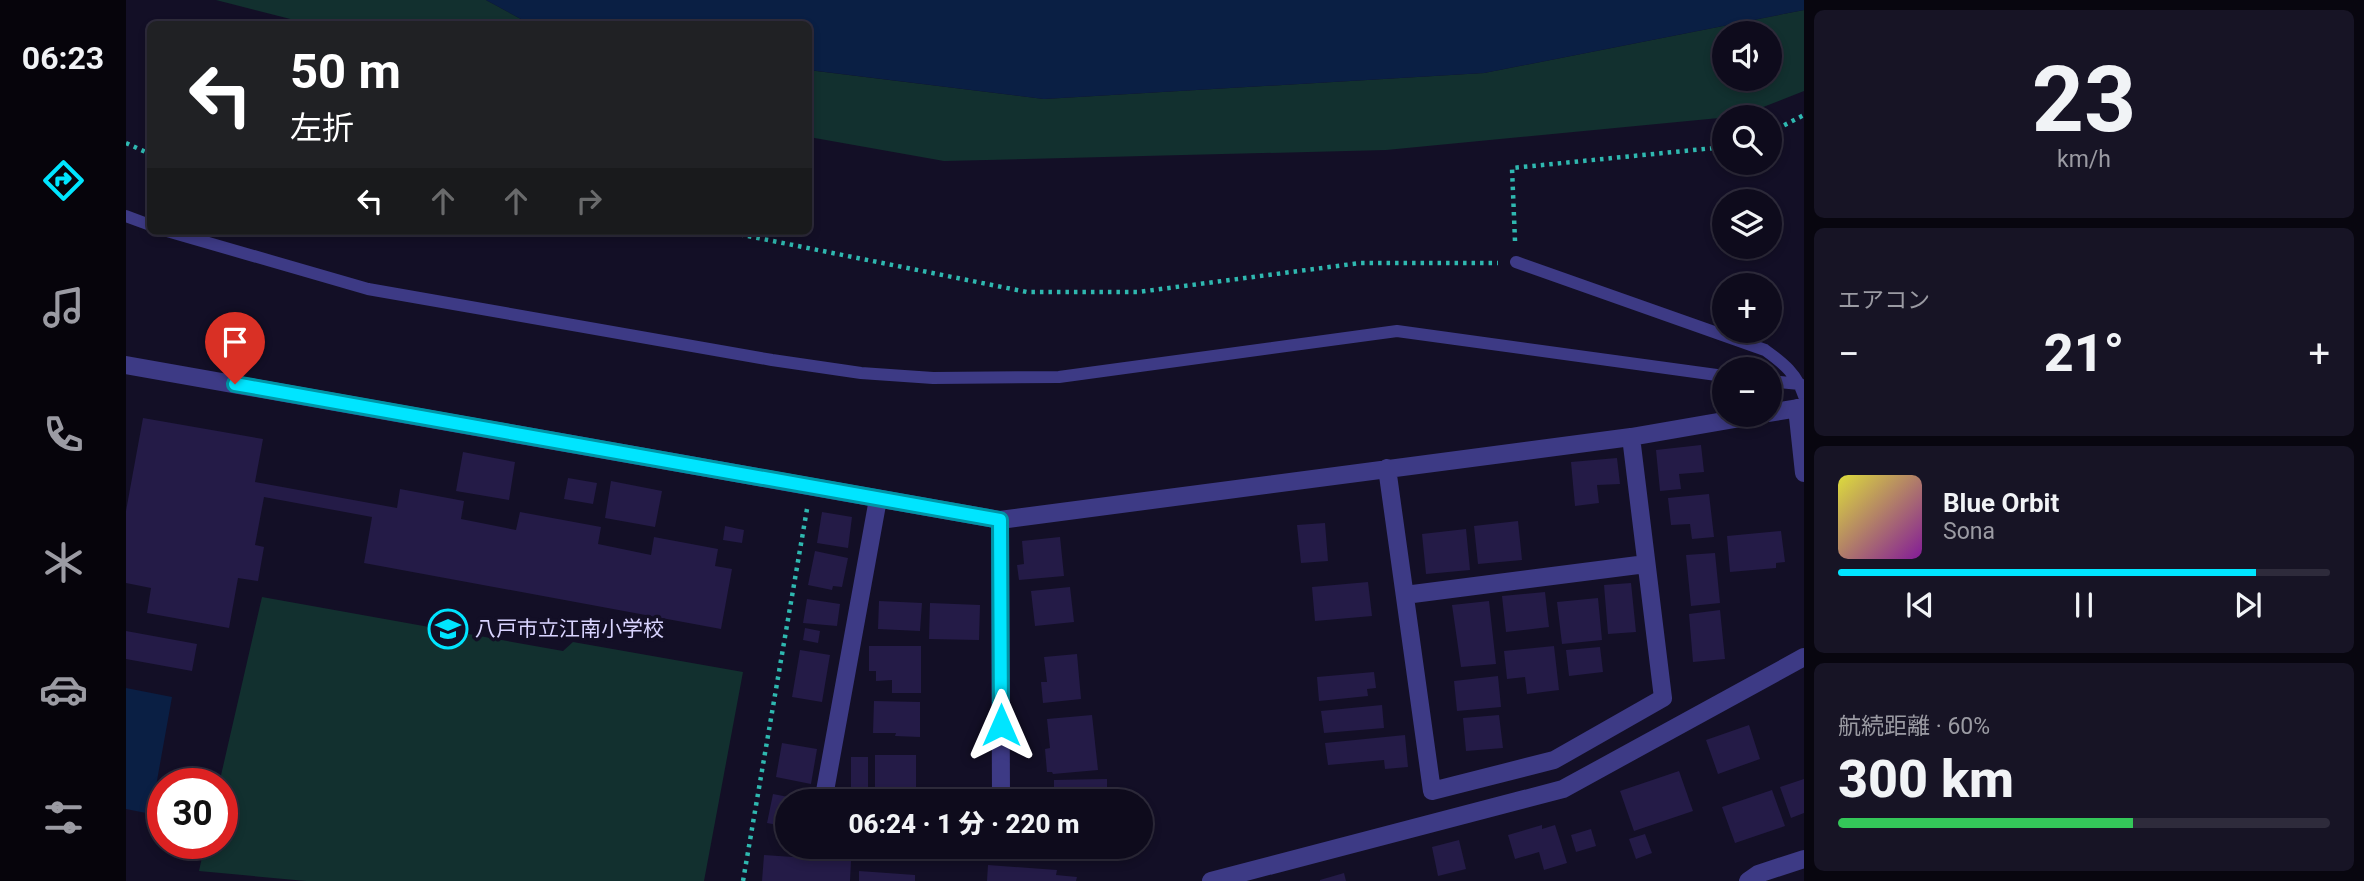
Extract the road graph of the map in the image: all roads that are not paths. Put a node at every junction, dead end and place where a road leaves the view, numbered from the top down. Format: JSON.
{"nodes":[{"id":1,"x":126,"y":216,"type":"edge"},
{"id":2,"x":147,"y":224,"type":"edge"},
{"id":3,"x":181,"y":235,"type":"edge"},
{"id":4,"x":1516,"y":262,"type":"road end"},
{"id":5,"x":126,"y":365,"type":"edge"},
{"id":6,"x":1712,"y":374,"type":"edge"},
{"id":7,"x":1782,"y":388,"type":"edge"},
{"id":8,"x":1801,"y":399,"type":"edge"},
{"id":9,"x":1782,"y":407,"type":"edge"},
{"id":10,"x":1712,"y":423,"type":"edge"},
{"id":11,"x":1630,"y":437,"type":"junction"},
{"id":12,"x":1387,"y":468,"type":"junction"},
{"id":13,"x":1804,"y":474,"type":"edge"},
{"id":14,"x":878,"y":499,"type":"junction"},
{"id":15,"x":1000,"y":520,"type":"junction"},
{"id":16,"x":1646,"y":564,"type":"junction"},
{"id":17,"x":1405,"y":595,"type":"junction"},
{"id":18,"x":1804,"y":657,"type":"edge"},
{"id":19,"x":825,"y":789,"type":"edge"},
{"id":20,"x":1001,"y":789,"type":"edge"},
{"id":21,"x":1804,"y":859,"type":"edge"},
{"id":22,"x":1211,"y":881,"type":"edge"},
{"id":23,"x":1748,"y":881,"type":"edge"}],
"edges":[{"from":1,"to":2,"type":"lane"},
{"from":3,"to":6,"type":"lane"},
{"from":4,"to":8,"type":"lane"},
{"from":5,"to":14,"type":"street"},
{"from":7,"to":8,"type":"lane"},
{"from":8,"to":9,"type":"street"},
{"from":8,"to":13,"type":"street"},
{"from":10,"to":11,"type":"street"},
{"from":11,"to":12,"type":"street"},
{"from":11,"to":16,"type":"street"},
{"from":12,"to":15,"type":"street"},
{"from":12,"to":17,"type":"street"},
{"from":14,"to":15,"type":"street"},
{"from":14,"to":19,"type":"street"},
{"from":15,"to":20,"type":"street"},
{"from":16,"to":17,"type":"street"},
{"from":16,"to":17,"type":"street"},
{"from":18,"to":22,"type":"street"},
{"from":21,"to":23,"type":"street"}]}
